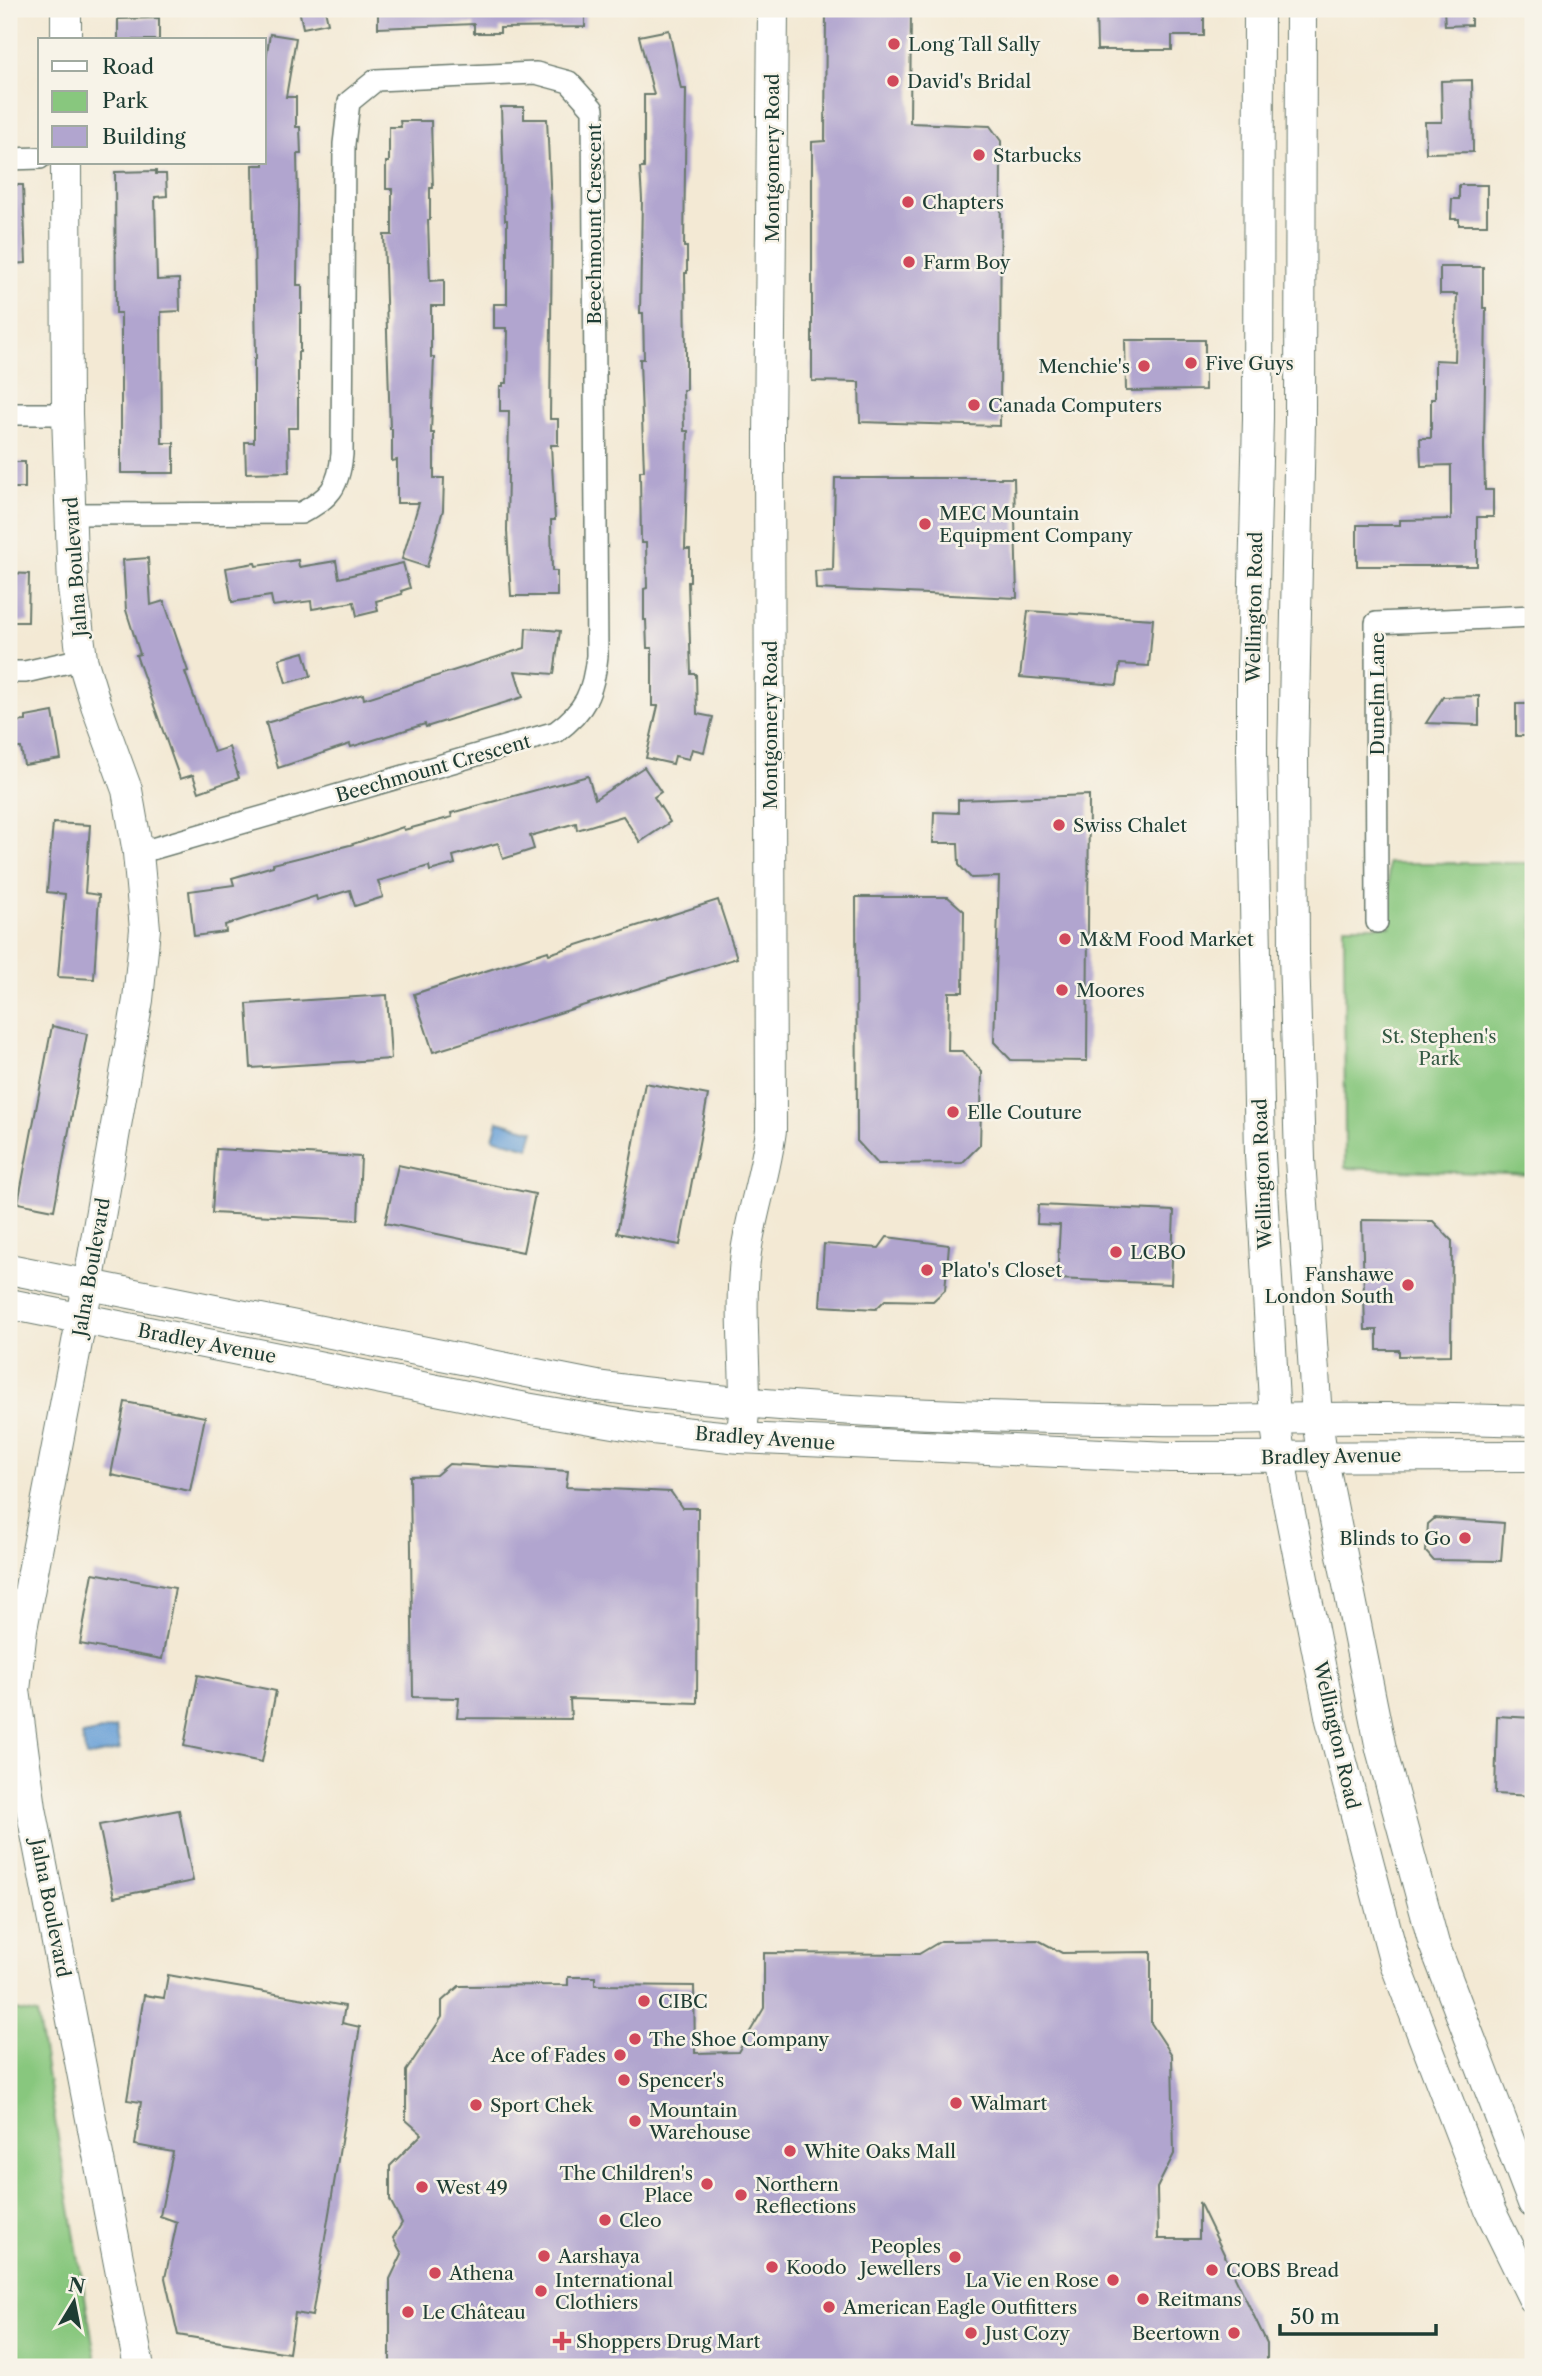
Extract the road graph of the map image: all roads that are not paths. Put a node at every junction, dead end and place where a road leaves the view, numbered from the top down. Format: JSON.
{"nodes":[{"id":1,"x":66,"y":9,"type":"edge"},
{"id":2,"x":773,"y":9,"type":"edge"},
{"id":3,"x":1259,"y":9,"type":"edge"},
{"id":4,"x":1301,"y":9,"type":"edge"},
{"id":5,"x":66,"y":38,"type":"edge"},
{"id":6,"x":38,"y":158,"type":"edge"},
{"id":7,"x":9,"y":159,"type":"edge"},
{"id":8,"x":66,"y":164,"type":"edge"},
{"id":9,"x":9,"y":414,"type":"edge"},
{"id":10,"x":67,"y":414,"type":"junction"},
{"id":11,"x":70,"y":514,"type":"junction"},
{"id":12,"x":1533,"y":616,"type":"edge"},
{"id":13,"x":82,"y":659,"type":"junction"},
{"id":14,"x":9,"y":672,"type":"edge"},
{"id":15,"x":138,"y":853,"type":"junction"},
{"id":16,"x":1377,"y":922,"type":"dead end"},
{"id":17,"x":9,"y":1269,"type":"edge"},
{"id":18,"x":88,"y":1285,"type":"junction"},
{"id":19,"x":9,"y":1304,"type":"edge"},
{"id":20,"x":82,"y":1318,"type":"junction"},
{"id":21,"x":746,"y":1404,"type":"junction"},
{"id":22,"x":1317,"y":1418,"type":"junction"},
{"id":23,"x":1275,"y":1419,"type":"junction"},
{"id":24,"x":1533,"y":1421,"type":"edge"},
{"id":25,"x":740,"y":1438,"type":"junction"},
{"id":26,"x":1322,"y":1455,"type":"junction"},
{"id":27,"x":1280,"y":1456,"type":"junction"},
{"id":28,"x":1533,"y":1456,"type":"edge"},
{"id":29,"x":1520,"y":2173,"type":"junction"},
{"id":30,"x":1482,"y":2192,"type":"junction"},
{"id":31,"x":1533,"y":2203,"type":"edge"},
{"id":32,"x":1533,"y":2298,"type":"edge"},
{"id":33,"x":139,"y":2367,"type":"edge"}],
"edges":[{"from":1,"to":5,"type":"main road"},
{"from":2,"to":21,"type":"main road","name":"Montgomery Road"},
{"from":3,"to":23,"type":"main road","name":"Wellington Road"},
{"from":4,"to":22,"type":"main road","name":"Wellington Road"},
{"from":6,"to":7,"type":"street"},
{"from":8,"to":10,"type":"main road","name":"Jalna Boulevard"},
{"from":9,"to":10,"type":"street"},
{"from":10,"to":11,"type":"main road","name":"Jalna Boulevard"},
{"from":11,"to":13,"type":"main road","name":"Jalna Boulevard"},
{"from":11,"to":15,"type":"street","name":"Beechmount Crescent"},
{"from":12,"to":16,"type":"street","name":"Dunelm Lane"},
{"from":13,"to":14,"type":"street"},
{"from":13,"to":15,"type":"main road","name":"Jalna Boulevard"},
{"from":15,"to":18,"type":"main road","name":"Jalna Boulevard"},
{"from":17,"to":18,"type":"main road","name":"Bradley Avenue"},
{"from":18,"to":20,"type":"main road","name":"Jalna Boulevard"},
{"from":18,"to":21,"type":"main road","name":"Bradley Avenue"},
{"from":19,"to":20,"type":"main road","name":"Bradley Avenue"},
{"from":20,"to":25,"type":"main road","name":"Bradley Avenue"},
{"from":20,"to":33,"type":"main road","name":"Jalna Boulevard"},
{"from":21,"to":23,"type":"main road","name":"Bradley Avenue"},
{"from":21,"to":25,"type":"main road","name":"Montgomery Road"},
{"from":22,"to":23,"type":"main road","name":"Bradley Avenue"},
{"from":22,"to":24,"type":"main road","name":"Bradley Avenue"},
{"from":22,"to":26,"type":"main road","name":"Wellington Road"},
{"from":23,"to":27,"type":"main road","name":"Wellington Road"},
{"from":25,"to":27,"type":"main road","name":"Bradley Avenue"},
{"from":26,"to":27,"type":"main road","name":"Bradley Avenue"},
{"from":26,"to":28,"type":"main road","name":"Bradley Avenue"},
{"from":26,"to":29,"type":"main road","name":"Wellington Road"},
{"from":27,"to":30,"type":"main road","name":"Wellington Road"},
{"from":29,"to":30,"type":"main road"},
{"from":29,"to":31,"type":"main road","name":"Wellington Road"},
{"from":30,"to":32,"type":"main road","name":"Wellington Road"}]}
